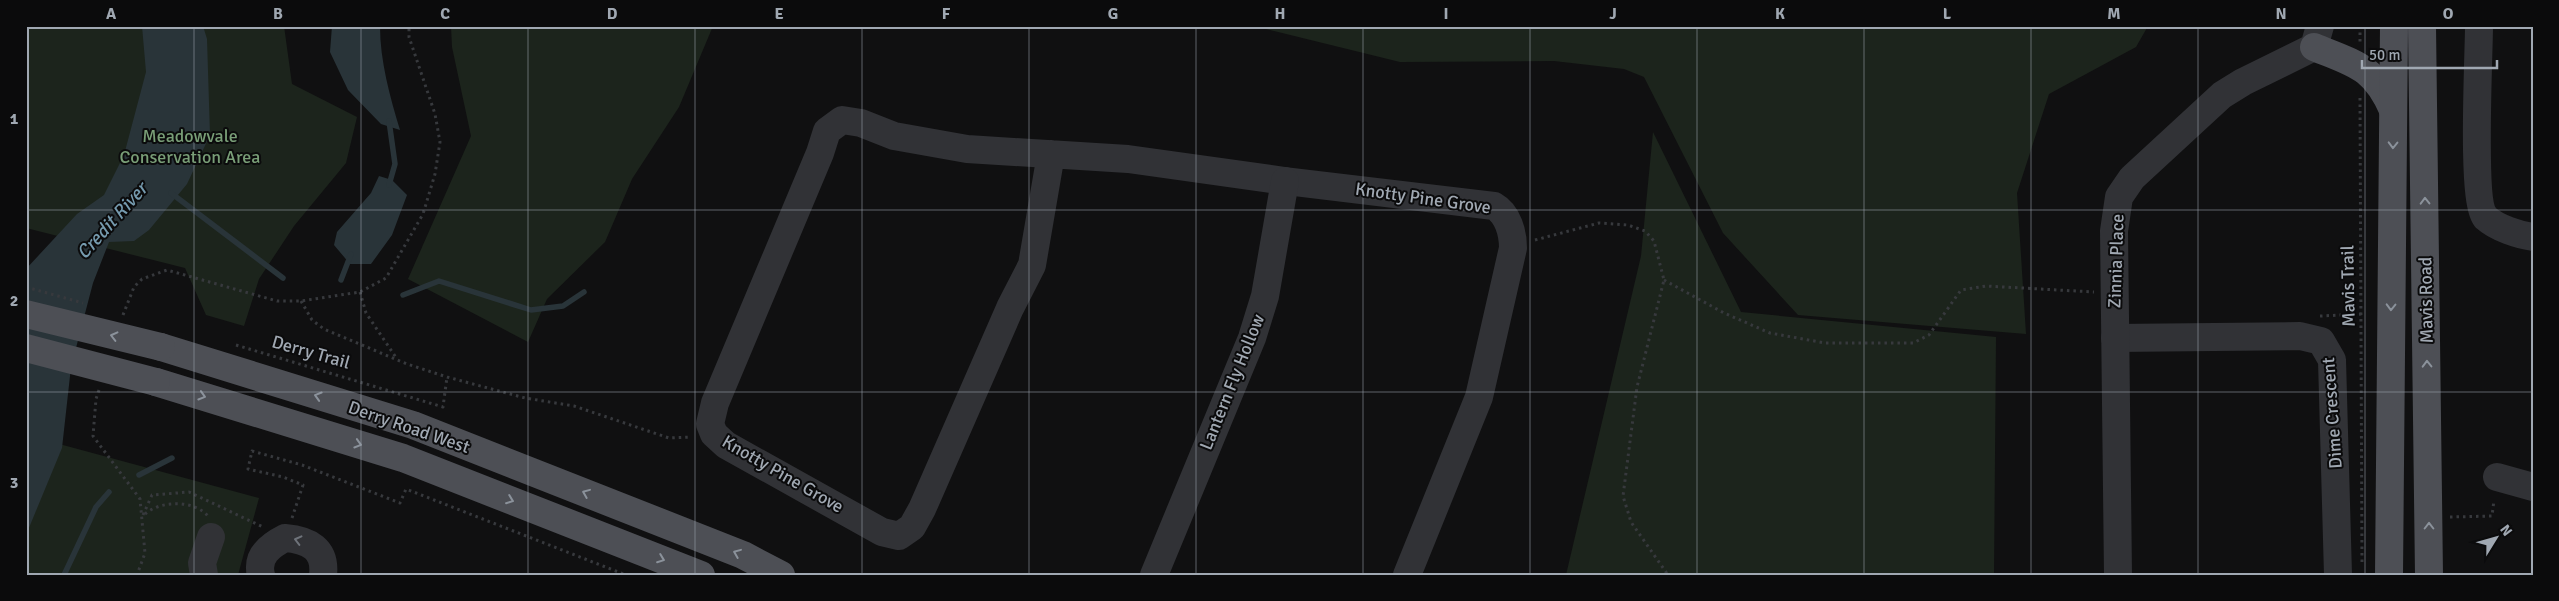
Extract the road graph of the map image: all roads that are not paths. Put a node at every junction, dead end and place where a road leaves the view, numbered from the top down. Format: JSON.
{"nodes":[{"id":1,"x":2394,"y":26,"type":"edge"},
{"id":2,"x":2422,"y":26,"type":"edge"},
{"id":3,"x":2479,"y":26,"type":"edge"},
{"id":4,"x":2317,"y":36,"type":"edge"},
{"id":5,"x":2394,"y":112,"type":"junction"},
{"id":6,"x":1051,"y":154,"type":"junction"},
{"id":7,"x":1285,"y":181,"type":"junction"},
{"id":8,"x":2533,"y":237,"type":"edge"},
{"id":9,"x":26,"y":314,"type":"edge"},
{"id":10,"x":2114,"y":338,"type":"junction"},
{"id":11,"x":26,"y":348,"type":"edge"},
{"id":12,"x":2497,"y":477,"type":"road end"},
{"id":13,"x":2533,"y":487,"type":"edge"},
{"id":14,"x":211,"y":537,"type":"road end"},
{"id":15,"x":2350,"y":570,"type":"edge"},
{"id":16,"x":204,"y":575,"type":"edge"},
{"id":17,"x":262,"y":575,"type":"edge"},
{"id":18,"x":323,"y":575,"type":"edge"},
{"id":19,"x":701,"y":575,"type":"edge"},
{"id":20,"x":780,"y":575,"type":"edge"},
{"id":21,"x":1154,"y":575,"type":"edge"},
{"id":22,"x":1407,"y":575,"type":"edge"},
{"id":23,"x":2118,"y":575,"type":"edge"},
{"id":24,"x":2389,"y":575,"type":"edge"},
{"id":25,"x":2429,"y":575,"type":"edge"}],
"edges":[{"from":1,"to":5,"type":"main road","name":"Mavis Road"},
{"from":25,"to":2,"type":"main road","name":"Mavis Road","one_way":true},
{"from":3,"to":8,"type":"street"},
{"from":4,"to":5,"type":"main road"},
{"from":4,"to":10,"type":"street","name":"Zinnia Place"},
{"from":5,"to":24,"type":"main road","name":"Mavis Road","one_way":true},
{"from":6,"to":6,"type":"street","name":"Knotty Pine Grove"},
{"from":6,"to":7,"type":"street","name":"Knotty Pine Grove"},
{"from":7,"to":21,"type":"street","name":"Lantern Fly Hollow"},
{"from":7,"to":22,"type":"street","name":"Knotty Pine Grove"},
{"from":20,"to":9,"type":"main road","name":"Derry Road West","one_way":true,"bridge":true},
{"from":10,"to":15,"type":"street","name":"Dime Crescent"},
{"from":10,"to":23,"type":"street","name":"Zinnia Place"},
{"from":11,"to":19,"type":"main road","name":"Derry Road West","one_way":true,"bridge":true},
{"from":12,"to":13,"type":"street"},
{"from":14,"to":16,"type":"street"},
{"from":18,"to":17,"type":"street","one_way":true}]}
